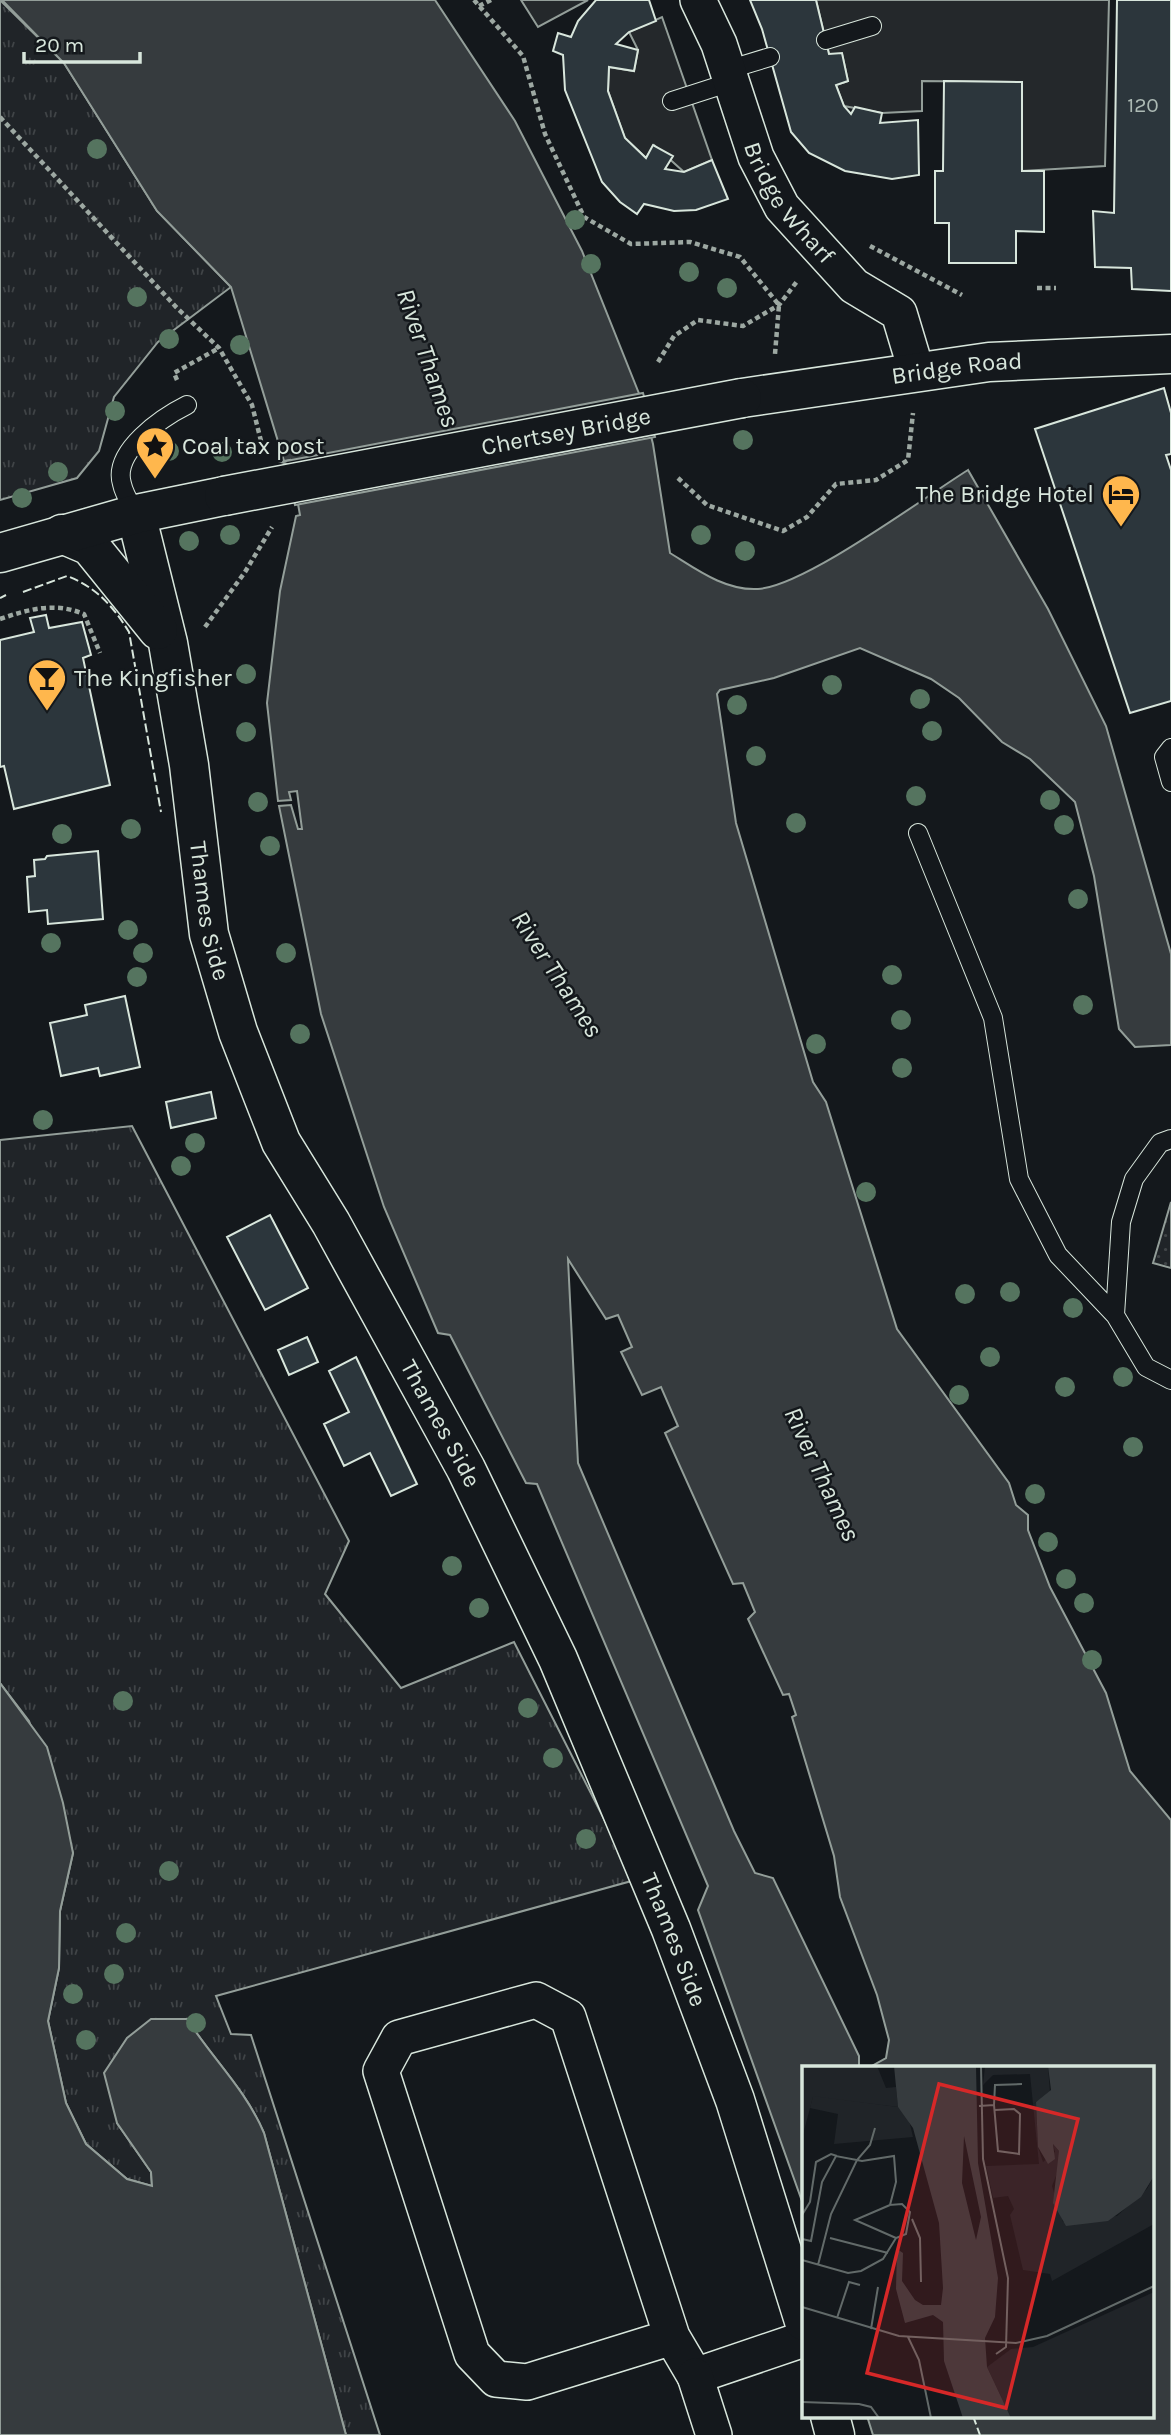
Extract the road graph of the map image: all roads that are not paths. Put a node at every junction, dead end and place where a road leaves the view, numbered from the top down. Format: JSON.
{"nodes":[{"id":1,"x":698,"y":0,"type":"edge"},
{"id":2,"x":872,"y":26,"type":"dead end"},
{"id":3,"x":826,"y":40,"type":"dead end"},
{"id":4,"x":770,"y":57,"type":"dead end"},
{"id":5,"x":729,"y":76,"type":"junction"},
{"id":6,"x":672,"y":101,"type":"dead end"},
{"id":7,"x":1171,"y":354,"type":"edge"},
{"id":8,"x":917,"y":373,"type":"junction"},
{"id":9,"x":743,"y":398,"type":"joint"},
{"id":10,"x":187,"y":405,"type":"road end"},
{"id":11,"x":136,"y":514,"type":"junction"},
{"id":12,"x":62,"y":534,"type":"junction"},
{"id":13,"x":0,"y":553,"type":"edge"},
{"id":14,"x":183,"y":640,"type":"junction"},
{"id":15,"x":1171,"y":748,"type":"edge"},
{"id":16,"x":1171,"y":782,"type":"edge"},
{"id":17,"x":918,"y":833,"type":"dead end"},
{"id":18,"x":1171,"y":1139,"type":"edge"},
{"id":19,"x":1115,"y":1315,"type":"junction"},
{"id":20,"x":1171,"y":1380,"type":"edge"},
{"id":21,"x":802,"y":2317,"type":"edge"},
{"id":22,"x":672,"y":2337,"type":"junction"},
{"id":23,"x":802,"y":2339,"type":"edge"},
{"id":24,"x":695,"y":2376,"type":"junction"},
{"id":25,"x":831,"y":2418,"type":"edge"},
{"id":26,"x":715,"y":2435,"type":"edge"},
{"id":27,"x":835,"y":2435,"type":"edge"}],
"edges":[{"from":1,"to":5,"type":"street","name":"Bridge Wharf"},
{"from":2,"to":3,"type":"lane"},
{"from":4,"to":5,"type":"lane"},
{"from":5,"to":6,"type":"lane"},
{"from":5,"to":8,"type":"street","name":"Bridge Wharf"},
{"from":7,"to":8,"type":"street","name":"Bridge Road"},
{"from":8,"to":9,"type":"street","name":"Bridge Road"},
{"from":9,"to":11,"type":"street","name":"Chertsey Bridge","bridge":true},
{"from":10,"to":11,"type":"lane"},
{"from":11,"to":12,"type":"street","name":"Chertsey Bridge"},
{"from":11,"to":14,"type":"street","name":"Thames Side"},
{"from":12,"to":13,"type":"street","name":"Chertsey Bridge"},
{"from":12,"to":14,"type":"street"},
{"from":14,"to":21,"type":"street","name":"Thames Side"},
{"from":15,"to":16,"type":"lane"},
{"from":17,"to":19,"type":"lane"},
{"from":18,"to":19,"type":"lane"},
{"from":19,"to":20,"type":"lane"},
{"from":22,"to":22,"type":"street"},
{"from":22,"to":24,"type":"street"},
{"from":23,"to":24,"type":"street"},
{"from":24,"to":26,"type":"street"},
{"from":25,"to":27,"type":"street"}]}
